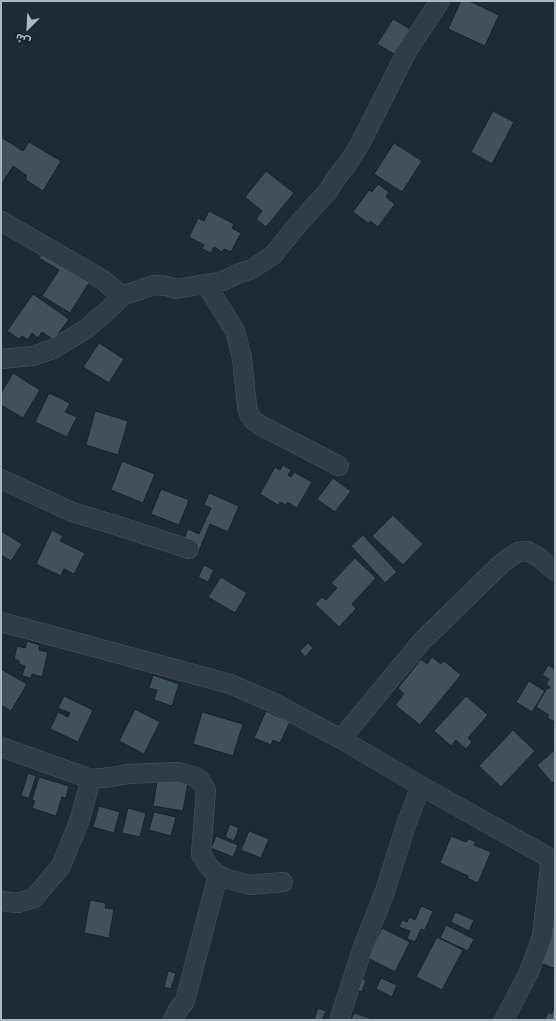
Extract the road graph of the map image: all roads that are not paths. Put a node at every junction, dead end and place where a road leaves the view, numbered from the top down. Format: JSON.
{"nodes":[{"id":1,"x":440,"y":1,"type":"edge"},
{"id":2,"x":1,"y":221,"type":"edge"},
{"id":3,"x":206,"y":284,"type":"junction"},
{"id":4,"x":122,"y":296,"type":"junction"},
{"id":5,"x":1,"y":359,"type":"edge"},
{"id":6,"x":339,"y":466,"type":"dead end"},
{"id":7,"x":1,"y":479,"type":"edge"},
{"id":8,"x":189,"y":549,"type":"dead end"},
{"id":9,"x":555,"y":571,"type":"edge"},
{"id":10,"x":1,"y":622,"type":"edge"},
{"id":11,"x":341,"y":739,"type":"junction"},
{"id":12,"x":1,"y":747,"type":"edge"},
{"id":13,"x":91,"y":779,"type":"junction"},
{"id":14,"x":420,"y":786,"type":"junction"},
{"id":15,"x":553,"y":859,"type":"edge"},
{"id":16,"x":218,"y":875,"type":"junction"},
{"id":17,"x":283,"y":882,"type":"dead end"},
{"id":18,"x":1,"y":901,"type":"edge"},
{"id":19,"x":173,"y":1020,"type":"edge"},
{"id":20,"x":340,"y":1020,"type":"edge"},
{"id":21,"x":504,"y":1020,"type":"edge"}],
"edges":[{"from":1,"to":3,"type":"street"},
{"from":2,"to":4,"type":"street"},
{"from":3,"to":4,"type":"street"},
{"from":3,"to":6,"type":"street"},
{"from":4,"to":5,"type":"street"},
{"from":7,"to":8,"type":"street"},
{"from":9,"to":11,"type":"street"},
{"from":10,"to":11,"type":"street"},
{"from":11,"to":14,"type":"street"},
{"from":12,"to":13,"type":"street"},
{"from":13,"to":16,"type":"street"},
{"from":13,"to":18,"type":"street"},
{"from":14,"to":15,"type":"street"},
{"from":14,"to":20,"type":"street"},
{"from":15,"to":21,"type":"street"},
{"from":16,"to":17,"type":"street"},
{"from":16,"to":19,"type":"street"}]}
